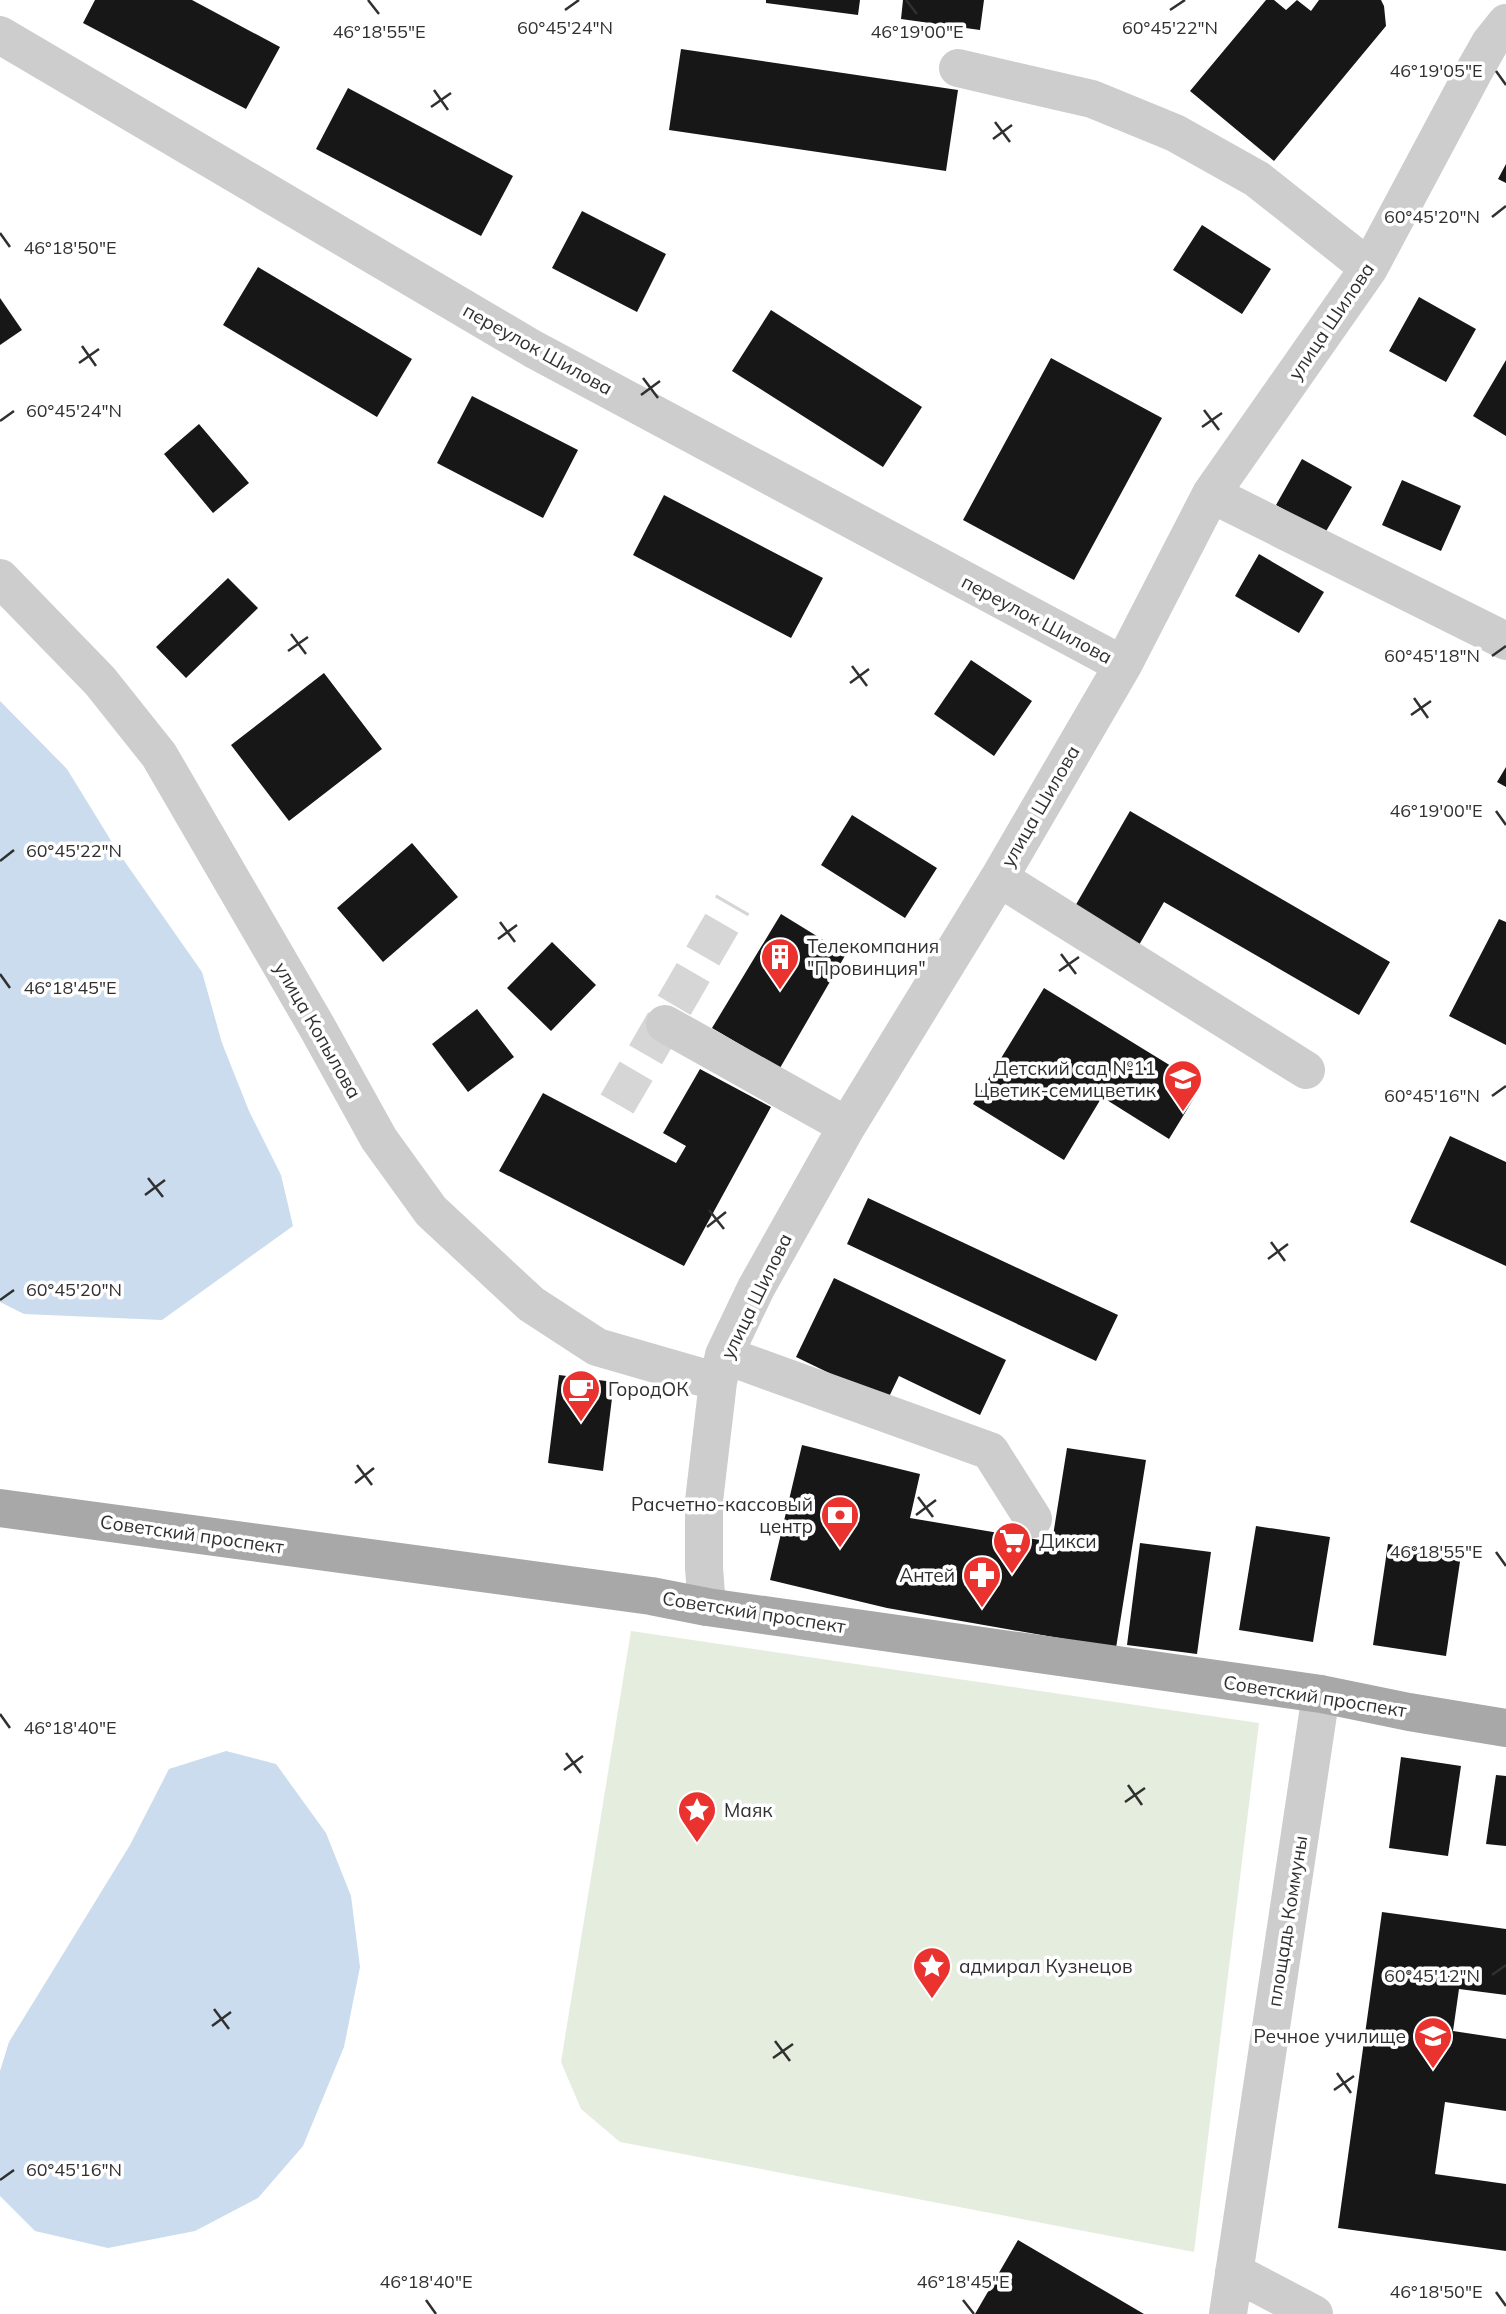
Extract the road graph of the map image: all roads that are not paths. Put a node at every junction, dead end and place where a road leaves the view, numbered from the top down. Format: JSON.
{"nodes":[{"id":1,"x":1488,"y":0,"type":"edge"},
{"id":2,"x":1498,"y":33,"type":"edge"},
{"id":3,"x":0,"y":36,"type":"edge"},
{"id":4,"x":958,"y":68,"type":"dead end"},
{"id":5,"x":1369,"y":268,"type":"junction"},
{"id":6,"x":1211,"y":494,"type":"junction"},
{"id":7,"x":0,"y":578,"type":"edge"},
{"id":8,"x":1506,"y":641,"type":"edge"},
{"id":9,"x":1123,"y":665,"type":"junction"},
{"id":10,"x":999,"y":878,"type":"junction"},
{"id":11,"x":665,"y":1024,"type":"dead end"},
{"id":12,"x":1306,"y":1070,"type":"dead end"},
{"id":13,"x":847,"y":1126,"type":"junction"},
{"id":14,"x":721,"y":1369,"type":"junction"},
{"id":15,"x":0,"y":1508,"type":"edge"},
{"id":16,"x":1033,"y":1519,"type":"dead end"},
{"id":17,"x":707,"y":1607,"type":"junction"},
{"id":18,"x":1321,"y":1695,"type":"junction"},
{"id":19,"x":1506,"y":1728,"type":"edge"},
{"id":20,"x":1234,"y":2272,"type":"junction"},
{"id":21,"x":1228,"y":2314,"type":"edge"},
{"id":22,"x":1314,"y":2314,"type":"edge"}],
"edges":[{"from":1,"to":2,"type":"street","name":"улица Шилова"},
{"from":2,"to":5,"type":"street","name":"улица Шилова"},
{"from":3,"to":9,"type":"street","name":"переулок Шилова"},
{"from":4,"to":5,"type":"street"},
{"from":5,"to":6,"type":"street","name":"улица Шилова"},
{"from":6,"to":8,"type":"street"},
{"from":6,"to":9,"type":"street","name":"улица Шилова"},
{"from":7,"to":14,"type":"street","name":"улица Копылова"},
{"from":9,"to":10,"type":"street","name":"улица Шилова"},
{"from":10,"to":12,"type":"street"},
{"from":10,"to":13,"type":"street","name":"улица Шилова"},
{"from":11,"to":13,"type":"street"},
{"from":13,"to":14,"type":"street","name":"улица Шилова"},
{"from":14,"to":16,"type":"street","name":"улица Копылова"},
{"from":14,"to":17,"type":"street","name":"улица Шилова"},
{"from":15,"to":17,"type":"main road","name":"Советский проспект"},
{"from":17,"to":18,"type":"main road","name":"Советский проспект"},
{"from":18,"to":19,"type":"main road","name":"Советский проспект"},
{"from":18,"to":20,"type":"street","name":"площадь Коммуны"},
{"from":20,"to":21,"type":"street","name":"площадь Коммуны"},
{"from":20,"to":22,"type":"street"}]}
